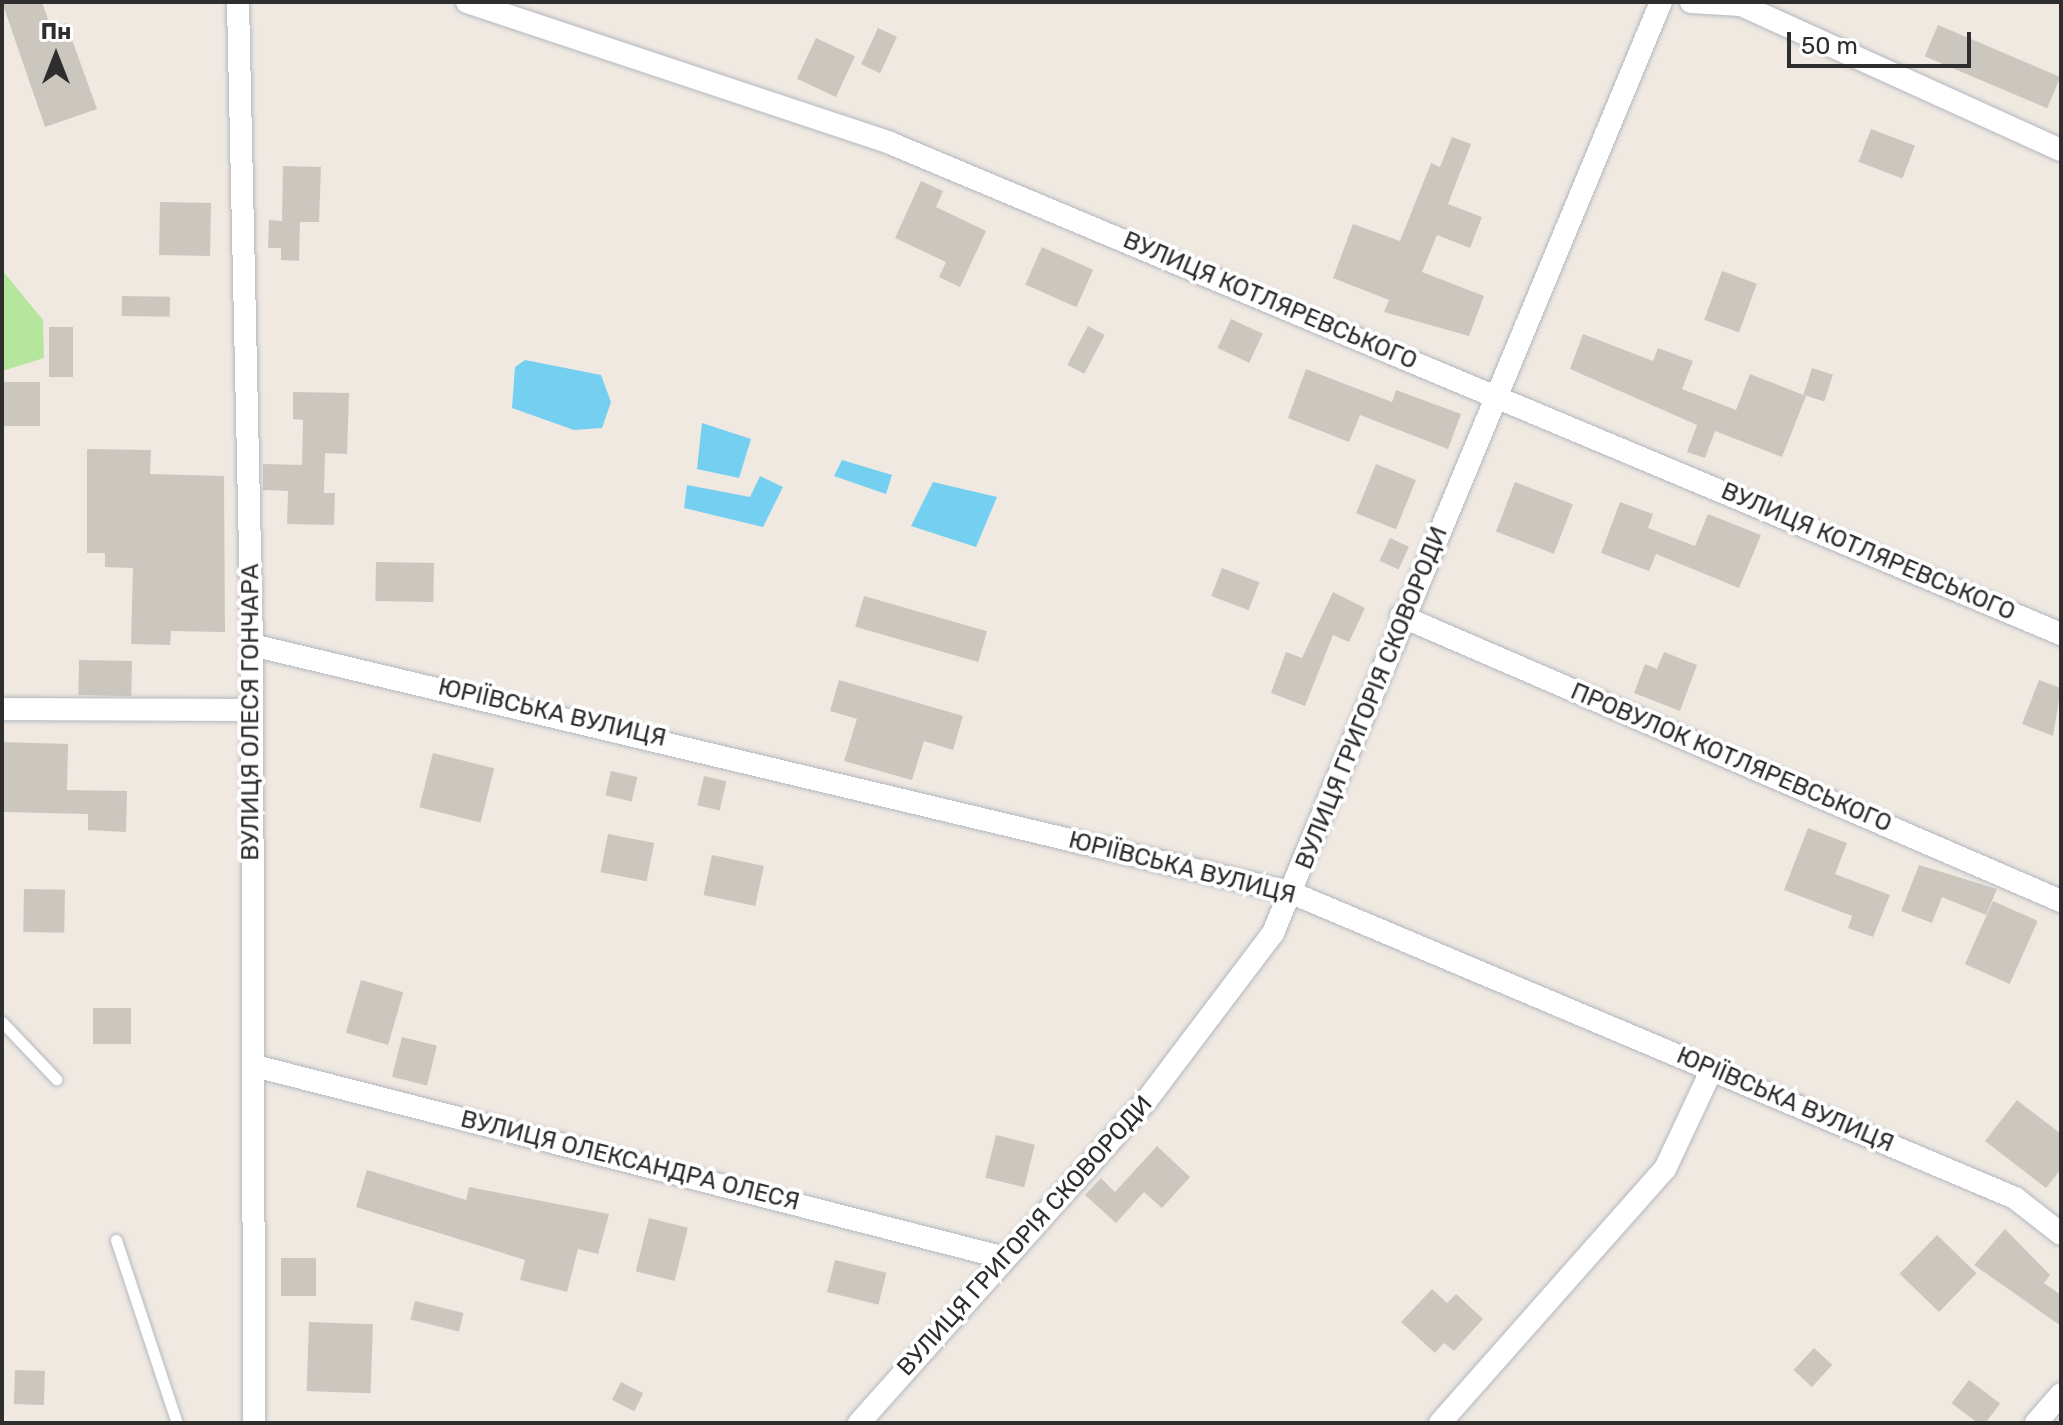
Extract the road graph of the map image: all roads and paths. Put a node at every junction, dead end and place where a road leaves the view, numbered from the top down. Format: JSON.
{"nodes":[{"id":1,"x":238,"y":2,"type":"edge"},
{"id":2,"x":467,"y":2,"type":"edge"},
{"id":3,"x":1661,"y":2,"type":"edge"},
{"id":4,"x":1691,"y":2,"type":"edge"},
{"id":5,"x":2061,"y":150,"type":"edge"},
{"id":6,"x":1500,"y":397,"type":"junction"},
{"id":7,"x":1401,"y":616,"type":"junction"},
{"id":8,"x":2061,"y":634,"type":"edge"},
{"id":9,"x":252,"y":645,"type":"junction"},
{"id":10,"x":2,"y":709,"type":"edge"},
{"id":11,"x":249,"y":710,"type":"junction"},
{"id":12,"x":1292,"y":893,"type":"junction"},
{"id":13,"x":2061,"y":901,"type":"edge"},
{"id":14,"x":2,"y":1022,"type":"edge"},
{"id":15,"x":255,"y":1066,"type":"junction"},
{"id":16,"x":1712,"y":1069,"type":"junction"},
{"id":17,"x":56,"y":1079,"type":"dead end"},
{"id":18,"x":2061,"y":1234,"type":"edge"},
{"id":19,"x":116,"y":1240,"type":"dead end"},
{"id":20,"x":1005,"y":1258,"type":"junction"},
{"id":21,"x":2061,"y":1394,"type":"edge"},
{"id":22,"x":177,"y":1423,"type":"edge"},
{"id":23,"x":254,"y":1423,"type":"edge"},
{"id":24,"x":859,"y":1423,"type":"edge"},
{"id":25,"x":1440,"y":1423,"type":"edge"},
{"id":26,"x":2036,"y":1423,"type":"edge"}],
"edges":[{"from":1,"to":9,"type":"street","name":"ВУЛИЦЯ ОЛЕСЯ ГОНЧАРА"},
{"from":2,"to":6,"type":"street","name":"ВУЛИЦЯ КОТЛЯРЕВСЬКОГО"},
{"from":3,"to":6,"type":"street","name":"ВУЛИЦЯ ГРИГОРІЯ СКОВОРОДИ"},
{"from":4,"to":5,"type":"street"},
{"from":6,"to":7,"type":"street","name":"ВУЛИЦЯ ГРИГОРІЯ СКОВОРОДИ"},
{"from":6,"to":8,"type":"street","name":"ВУЛИЦЯ КОТЛЯРЕВСЬКОГО"},
{"from":7,"to":12,"type":"street","name":"ВУЛИЦЯ ГРИГОРІЯ СКОВОРОДИ"},
{"from":7,"to":13,"type":"street","name":"ПРОВУЛОК КОТЛЯРЕВСЬКОГО"},
{"from":9,"to":11,"type":"street","name":"ВУЛИЦЯ ОЛЕСЯ ГОНЧАРА"},
{"from":9,"to":12,"type":"street","name":"ЮРІЇВСЬКА ВУЛИЦЯ"},
{"from":10,"to":11,"type":"street"},
{"from":11,"to":15,"type":"street","name":"ВУЛИЦЯ ОЛЕСЯ ГОНЧАРА"},
{"from":12,"to":16,"type":"street","name":"ЮРІЇВСЬКА ВУЛИЦЯ"},
{"from":12,"to":20,"type":"street","name":"ВУЛИЦЯ ГРИГОРІЯ СКОВОРОДИ"},
{"from":14,"to":17,"type":"lane"},
{"from":15,"to":20,"type":"street","name":"ВУЛИЦЯ ОЛЕКСАНДРА ОЛЕСЯ"},
{"from":15,"to":23,"type":"street","name":"ВУЛИЦЯ ОЛЕСЯ ГОНЧАРА"},
{"from":16,"to":18,"type":"street","name":"ЮРІЇВСЬКА ВУЛИЦЯ"},
{"from":16,"to":25,"type":"street"},
{"from":19,"to":22,"type":"lane"},
{"from":20,"to":24,"type":"street","name":"ВУЛИЦЯ ГРИГОРІЯ СКОВОРОДИ"},
{"from":21,"to":26,"type":"street"}]}
